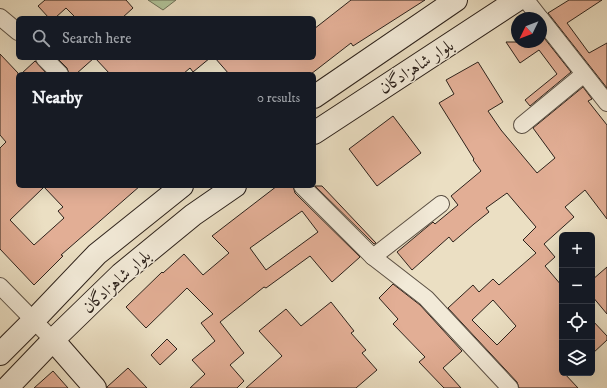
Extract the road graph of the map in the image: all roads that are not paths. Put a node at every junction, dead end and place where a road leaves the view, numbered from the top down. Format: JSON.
{"nodes":[{"id":1,"x":456,"y":0,"type":"edge"},
{"id":2,"x":517,"y":0,"type":"edge"},
{"id":3,"x":526,"y":0,"type":"edge"},
{"id":4,"x":536,"y":12,"type":"edge"},
{"id":5,"x":0,"y":17,"type":"edge"},
{"id":6,"x":547,"y":26,"type":"edge"},
{"id":7,"x":16,"y":30,"type":"edge"},
{"id":8,"x":46,"y":60,"type":"edge"},
{"id":9,"x":58,"y":72,"type":"edge"},
{"id":10,"x":584,"y":74,"type":"junction"},
{"id":11,"x":316,"y":96,"type":"edge"},
{"id":12,"x":607,"y":103,"type":"edge"},
{"id":13,"x":522,"y":125,"type":"dead end"},
{"id":14,"x":316,"y":132,"type":"edge"},
{"id":15,"x":176,"y":188,"type":"edge"},
{"id":16,"x":232,"y":188,"type":"edge"},
{"id":17,"x":304,"y":188,"type":"edge"},
{"id":18,"x":441,"y":204,"type":"dead end"},
{"id":19,"x":373,"y":258,"type":"junction"},
{"id":20,"x":0,"y":286,"type":"edge"},
{"id":21,"x":34,"y":320,"type":"junction"},
{"id":22,"x":53,"y":340,"type":"junction"},
{"id":23,"x":0,"y":354,"type":"edge"},
{"id":24,"x":7,"y":388,"type":"edge"},
{"id":25,"x":95,"y":388,"type":"edge"},
{"id":26,"x":510,"y":388,"type":"edge"}],
"edges":[{"from":1,"to":11,"type":"main road","name":"بلوار شاهزادگان"},
{"from":2,"to":14,"type":"main road","name":"بلوار شاهزادگان"},
{"from":3,"to":4,"type":"street"},
{"from":5,"to":7,"type":"street"},
{"from":6,"to":10,"type":"street"},
{"from":8,"to":9,"type":"street"},
{"from":10,"to":12,"type":"street"},
{"from":10,"to":13,"type":"street"},
{"from":15,"to":21,"type":"main road","name":"بلوار شاهزادگان"},
{"from":16,"to":22,"type":"main road","name":"بلوار شاهزادگان"},
{"from":17,"to":19,"type":"street"},
{"from":18,"to":19,"type":"street"},
{"from":19,"to":26,"type":"street"},
{"from":20,"to":21,"type":"street"},
{"from":21,"to":22,"type":"street"},
{"from":21,"to":23,"type":"main road","name":"بلوار شاهزادگان"},
{"from":22,"to":24,"type":"main road","name":"بلوار شاهزادگان"},
{"from":22,"to":25,"type":"main road"}]}
